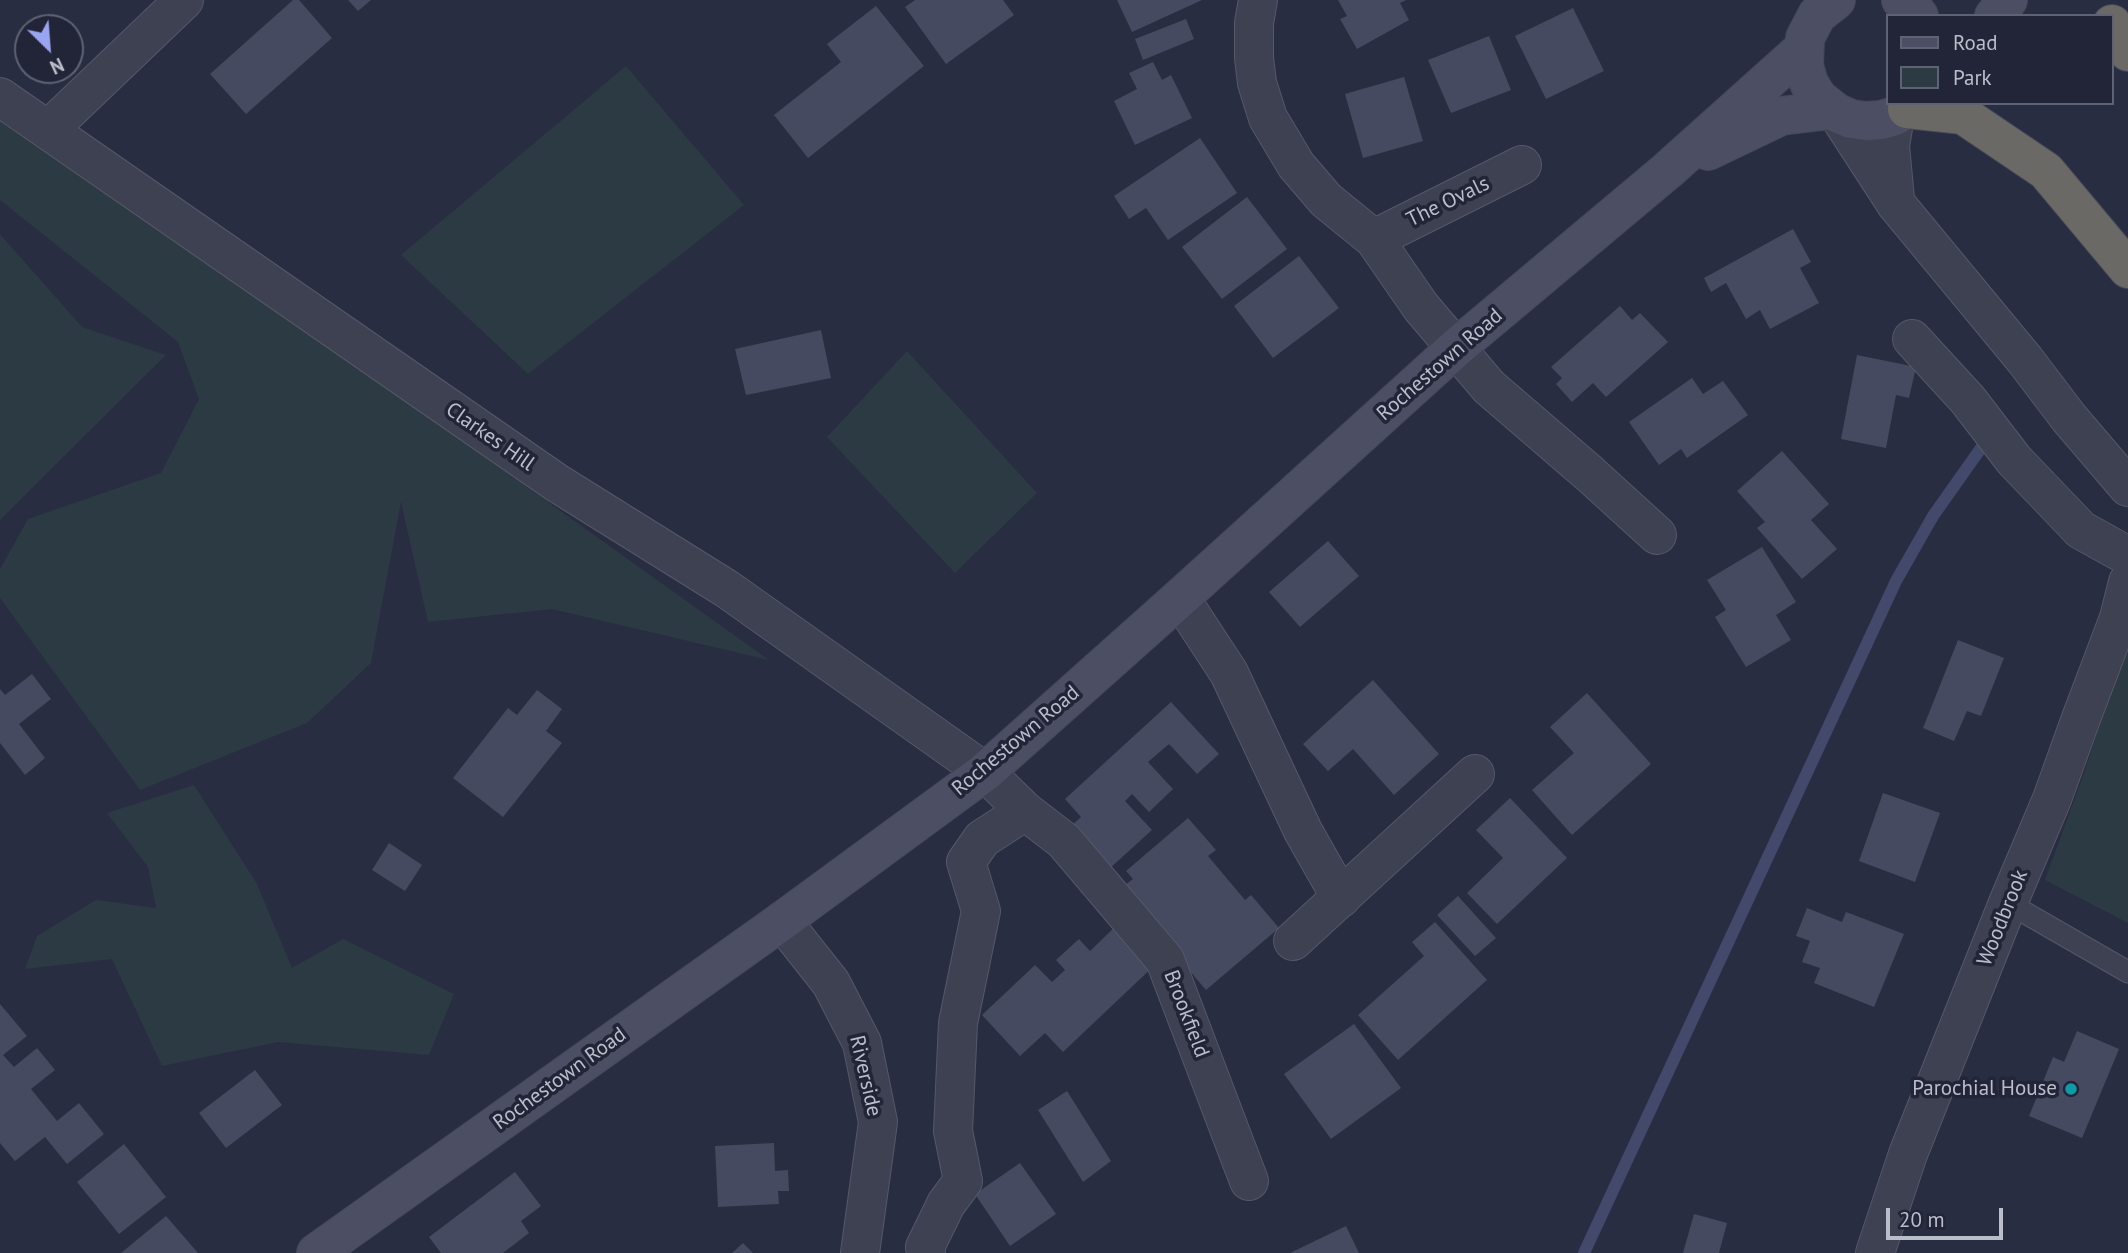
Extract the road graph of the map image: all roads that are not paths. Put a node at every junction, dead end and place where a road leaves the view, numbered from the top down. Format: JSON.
{"nodes":[{"id":1,"x":184,"y":0,"type":"edge"},
{"id":2,"x":1258,"y":0,"type":"edge"},
{"id":3,"x":1836,"y":0,"type":"edge"},
{"id":4,"x":1901,"y":0,"type":"edge"},
{"id":5,"x":2008,"y":0,"type":"edge"},
{"id":6,"x":1918,"y":14,"type":"edge"},
{"id":7,"x":1996,"y":14,"type":"edge"},
{"id":8,"x":1807,"y":26,"type":"edge"},
{"id":9,"x":0,"y":97,"type":"edge"},
{"id":10,"x":1906,"y":109,"type":"edge"},
{"id":11,"x":1834,"y":111,"type":"junction"},
{"id":12,"x":48,"y":130,"type":"junction"},
{"id":13,"x":1522,"y":165,"type":"dead end"},
{"id":14,"x":1668,"y":170,"type":"junction"},
{"id":15,"x":1896,"y":204,"type":"junction"},
{"id":16,"x":1374,"y":239,"type":"junction"},
{"id":17,"x":2128,"y":270,"type":"edge"},
{"id":18,"x":1912,"y":339,"type":"dead end"},
{"id":19,"x":1457,"y":347,"type":"junction"},
{"id":20,"x":2128,"y":487,"type":"edge"},
{"id":21,"x":1657,"y":535,"type":"dead end"},
{"id":22,"x":2128,"y":556,"type":"edge"},
{"id":23,"x":2128,"y":582,"type":"edge"},
{"id":24,"x":1180,"y":598,"type":"junction"},
{"id":25,"x":985,"y":772,"type":"junction"},
{"id":26,"x":1475,"y":774,"type":"dead end"},
{"id":27,"x":1026,"y":811,"type":"junction"},
{"id":28,"x":1341,"y":898,"type":"junction"},
{"id":29,"x":2008,"y":904,"type":"junction"},
{"id":30,"x":782,"y":920,"type":"junction"},
{"id":31,"x":1293,"y":941,"type":"dead end"},
{"id":32,"x":2128,"y":972,"type":"edge"},
{"id":33,"x":1249,"y":1181,"type":"dead end"},
{"id":34,"x":316,"y":1253,"type":"edge"},
{"id":35,"x":860,"y":1253,"type":"edge"},
{"id":36,"x":926,"y":1253,"type":"edge"},
{"id":37,"x":1875,"y":1253,"type":"edge"}],
"edges":[{"from":1,"to":12,"type":"street"},
{"from":2,"to":16,"type":"street"},
{"from":3,"to":8,"type":"main road","name":"Rochestown Road"},
{"from":4,"to":6,"type":"main road"},
{"from":5,"to":7,"type":"main road"},
{"from":8,"to":11,"type":"main road"},
{"from":8,"to":14,"type":"main road","name":"Rochestown Road"},
{"from":9,"to":12,"type":"street","name":"Clarkes Hill"},
{"from":10,"to":11,"type":"main road","name":"Rochestown Road"},
{"from":10,"to":15,"type":"street"},
{"from":10,"to":17,"type":"highway"},
{"from":11,"to":14,"type":"main road","name":"Rochestown Road"},
{"from":11,"to":15,"type":"street"},
{"from":12,"to":25,"type":"street","name":"Clarkes Hill"},
{"from":13,"to":16,"type":"street","name":"The Ovals"},
{"from":14,"to":19,"type":"main road","name":"Rochestown Road"},
{"from":15,"to":20,"type":"street"},
{"from":16,"to":19,"type":"street"},
{"from":18,"to":22,"type":"street"},
{"from":19,"to":21,"type":"street"},
{"from":19,"to":24,"type":"main road","name":"Rochestown Road"},
{"from":23,"to":29,"type":"street","name":"Woodbrook"},
{"from":24,"to":25,"type":"main road","name":"Rochestown Road"},
{"from":24,"to":28,"type":"street"},
{"from":25,"to":27,"type":"street","name":"Clarkes Hill"},
{"from":25,"to":30,"type":"main road","name":"Rochestown Road"},
{"from":26,"to":28,"type":"street"},
{"from":27,"to":33,"type":"street","name":"Brookfield"},
{"from":27,"to":36,"type":"street"},
{"from":28,"to":31,"type":"street"},
{"from":29,"to":32,"type":"lane"},
{"from":29,"to":37,"type":"street","name":"Woodbrook"},
{"from":30,"to":34,"type":"main road","name":"Rochestown Road"},
{"from":30,"to":35,"type":"street","name":"Riverside"}]}
